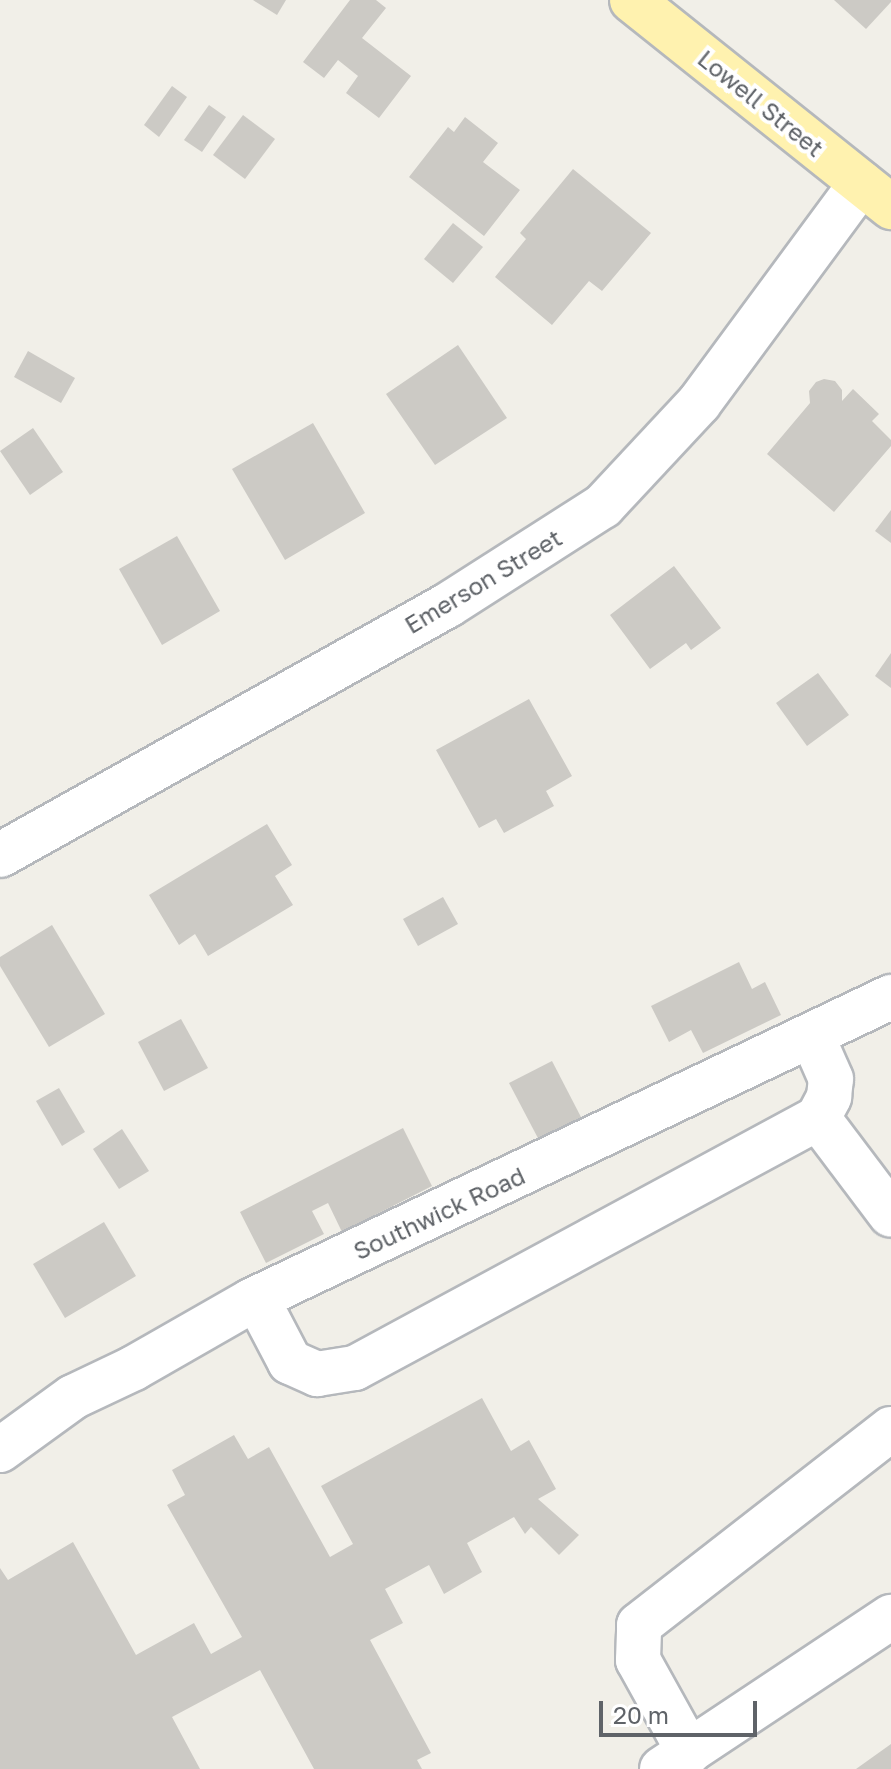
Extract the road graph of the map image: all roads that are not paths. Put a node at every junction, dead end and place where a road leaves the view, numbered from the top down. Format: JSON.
{"nodes":[{"id":1,"x":632,"y":0,"type":"edge"},
{"id":2,"x":876,"y":195,"type":"edge"},
{"id":3,"x":0,"y":855,"type":"edge"},
{"id":4,"x":891,"y":997,"type":"edge"},
{"id":5,"x":812,"y":1036,"type":"junction"},
{"id":6,"x":818,"y":1118,"type":"junction"},
{"id":7,"x":891,"y":1215,"type":"edge"},
{"id":8,"x":257,"y":1299,"type":"junction"},
{"id":9,"x":891,"y":1429,"type":"edge"},
{"id":10,"x":0,"y":1450,"type":"edge"},
{"id":11,"x":891,"y":1617,"type":"edge"},
{"id":12,"x":676,"y":1760,"type":"edge"}],
"edges":[{"from":1,"to":2,"type":"main road","name":"Lowell Street"},
{"from":2,"to":3,"type":"street","name":"Emerson Street"},
{"from":4,"to":5,"type":"street","name":"Southwick Road"},
{"from":5,"to":6,"type":"street"},
{"from":5,"to":8,"type":"street","name":"Southwick Road"},
{"from":6,"to":7,"type":"street"},
{"from":6,"to":8,"type":"street"},
{"from":8,"to":10,"type":"street","name":"Southwick Road"},
{"from":9,"to":12,"type":"street"},
{"from":11,"to":12,"type":"street"}]}
